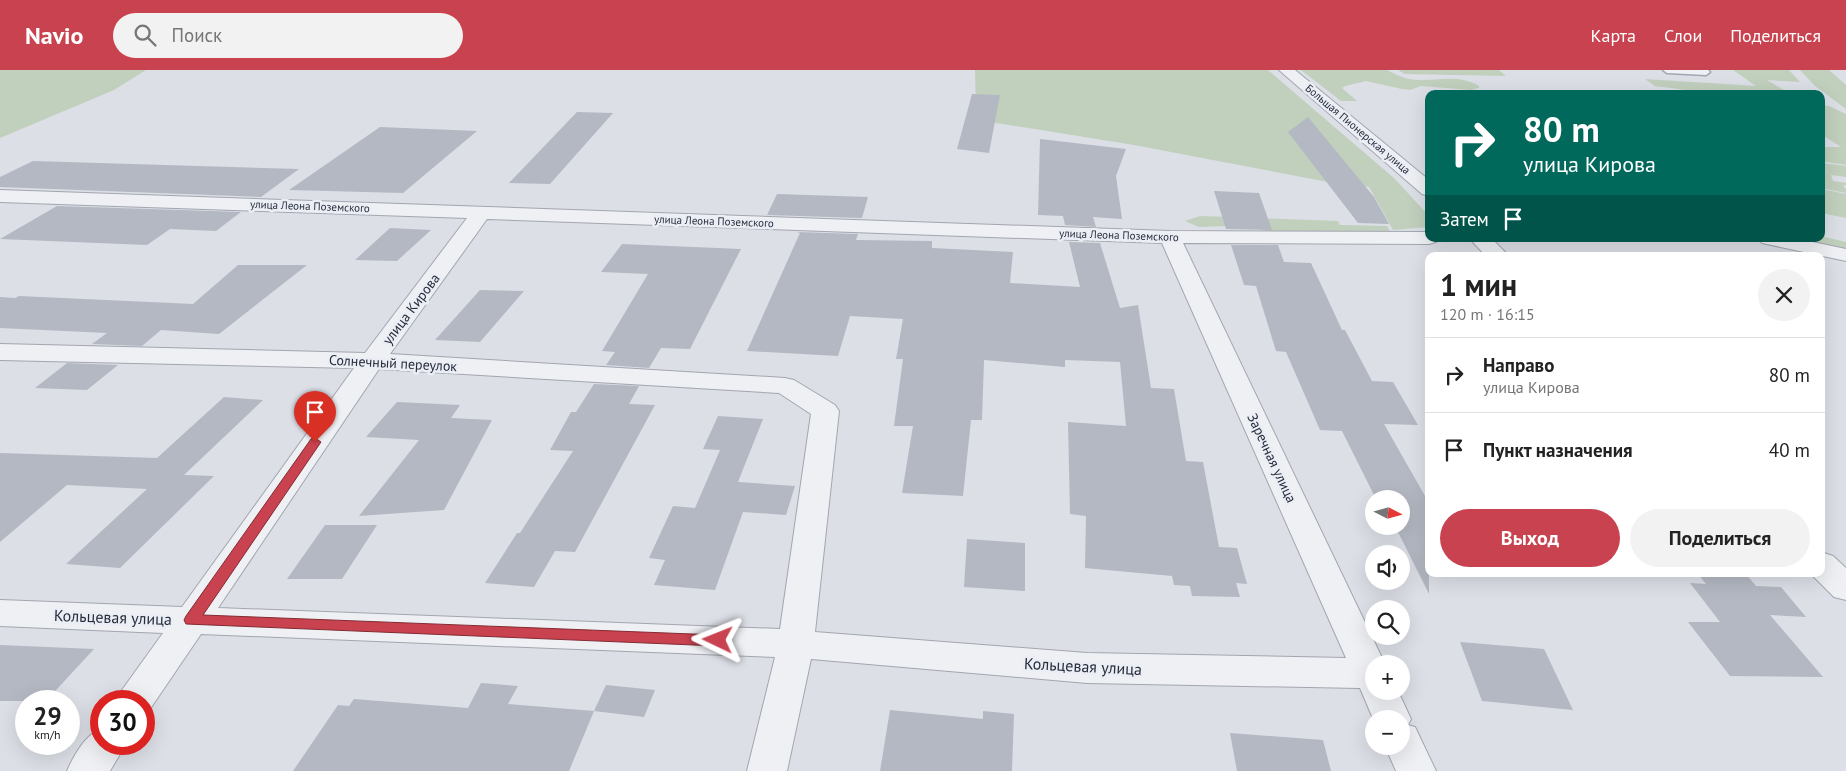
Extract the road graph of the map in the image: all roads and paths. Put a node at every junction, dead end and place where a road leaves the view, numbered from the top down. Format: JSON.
{"nodes":[{"id":1,"x":1286,"y":70,"type":"edge"},
{"id":2,"x":1667,"y":70,"type":"edge"},
{"id":3,"x":1706,"y":72,"type":"dead end"},
{"id":4,"x":1425,"y":184,"type":"edge"},
{"id":5,"x":0,"y":196,"type":"edge"},
{"id":6,"x":482,"y":212,"type":"junction"},
{"id":7,"x":1170,"y":237,"type":"junction"},
{"id":8,"x":1425,"y":238,"type":"edge"},
{"id":9,"x":1483,"y":242,"type":"edge"},
{"id":10,"x":1783,"y":242,"type":"edge"},
{"id":11,"x":1494,"y":252,"type":"edge"},
{"id":12,"x":1846,"y":255,"type":"edge"},
{"id":13,"x":0,"y":352,"type":"edge"},
{"id":14,"x":372,"y":361,"type":"junction"},
{"id":15,"x":1825,"y":568,"type":"edge"},
{"id":16,"x":1846,"y":588,"type":"edge"},
{"id":17,"x":0,"y":613,"type":"edge"},
{"id":18,"x":192,"y":620,"type":"junction"},
{"id":19,"x":796,"y":644,"type":"junction"},
{"id":20,"x":1365,"y":659,"type":"edge"},
{"id":21,"x":1365,"y":681,"type":"edge"},
{"id":22,"x":143,"y":690,"type":"edge"},
{"id":23,"x":98,"y":755,"type":"edge"},
{"id":24,"x":1408,"y":755,"type":"edge"},
{"id":25,"x":87,"y":771,"type":"edge"},
{"id":26,"x":767,"y":771,"type":"edge"},
{"id":27,"x":1416,"y":771,"type":"edge"}],
"edges":[{"from":1,"to":4,"type":"street","name":"Большая Пионерская улица"},
{"from":2,"to":3,"type":"lane"},
{"from":5,"to":6,"type":"street","name":"улица Леона Поземского"},
{"from":6,"to":7,"type":"street","name":"улица Леона Поземского"},
{"from":6,"to":14,"type":"street","name":"улица Кирова"},
{"from":7,"to":8,"type":"street","name":"улица Леона Поземского"},
{"from":7,"to":20,"type":"street","name":"Заречная улица"},
{"from":9,"to":11,"type":"street"},
{"from":10,"to":12,"type":"street"},
{"from":13,"to":14,"type":"street","name":"Солнечный переулок"},
{"from":14,"to":18,"type":"street","name":"улица Кирова"},
{"from":14,"to":19,"type":"street","name":"Солнечный переулок"},
{"from":15,"to":16,"type":"street"},
{"from":17,"to":18,"type":"street","name":"Кольцевая улица"},
{"from":18,"to":19,"type":"street","name":"Кольцевая улица"},
{"from":18,"to":22,"type":"street","name":"улица Кирова"},
{"from":19,"to":21,"type":"street","name":"Кольцевая улица"},
{"from":19,"to":26,"type":"street"},
{"from":23,"to":25,"type":"street"},
{"from":24,"to":27,"type":"street"}]}
